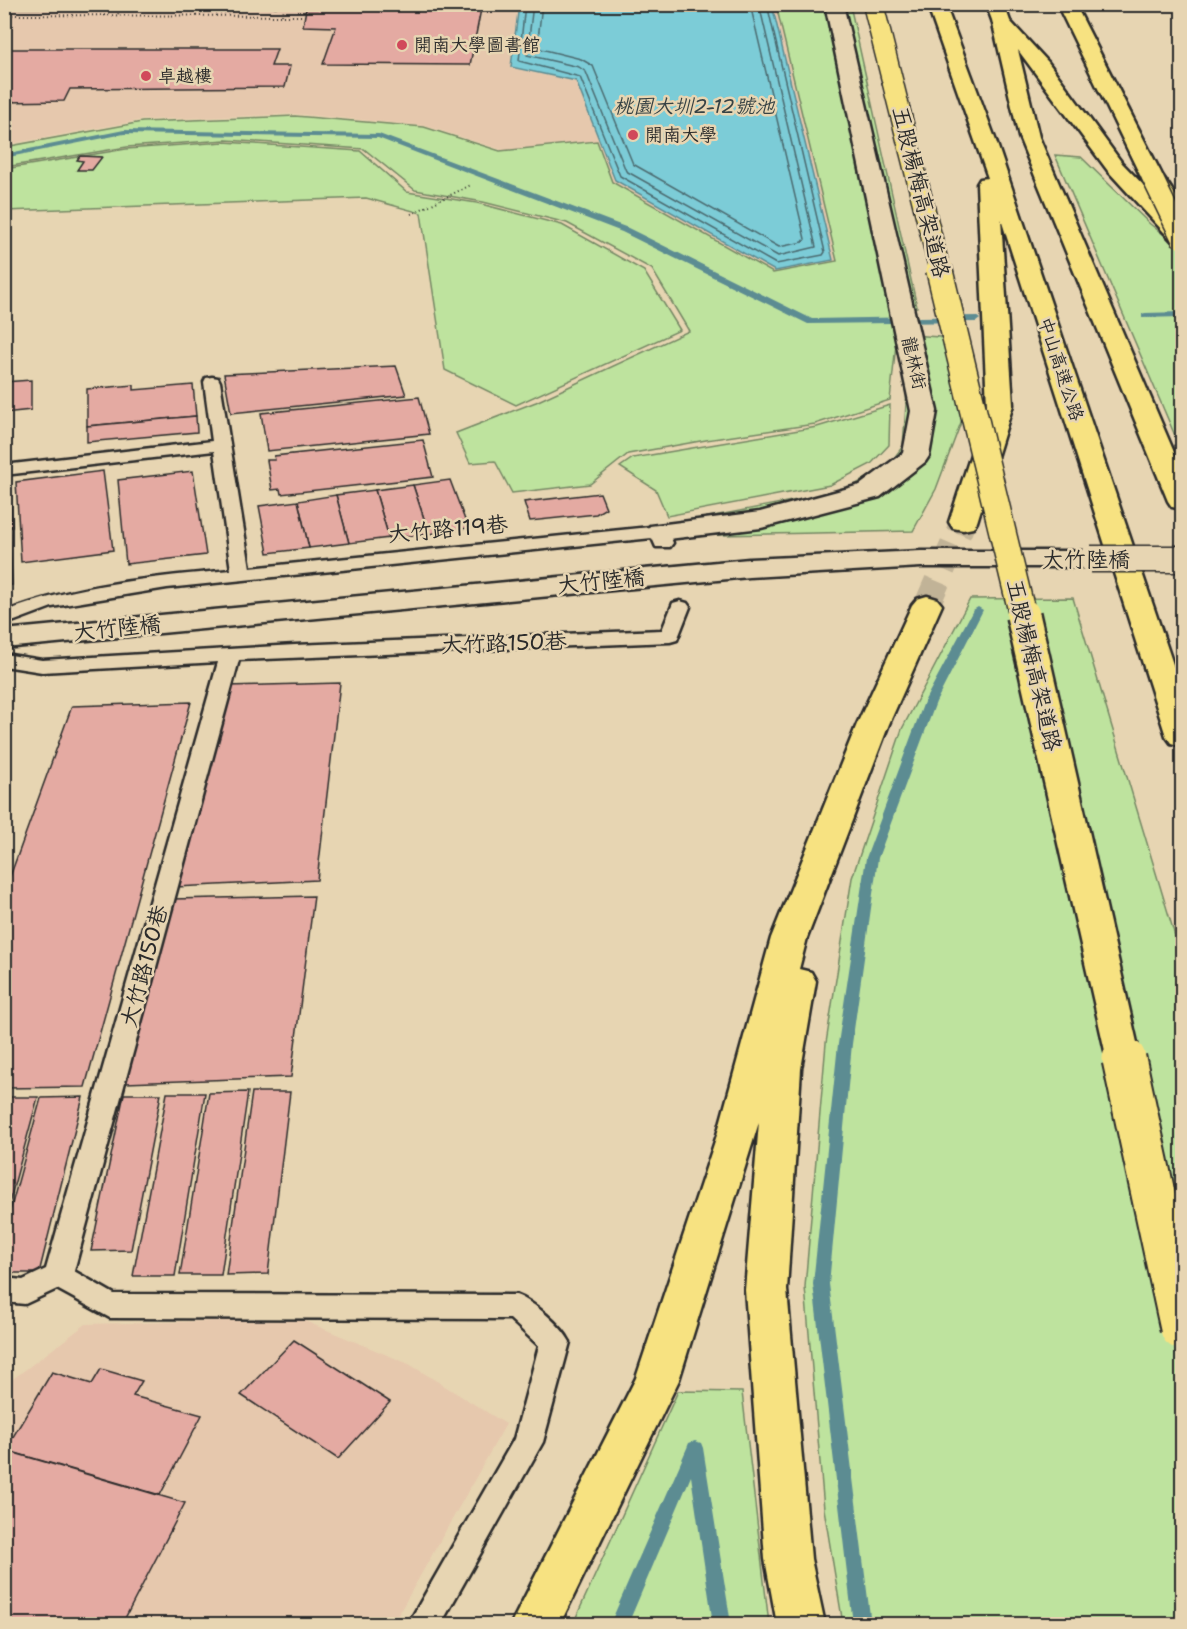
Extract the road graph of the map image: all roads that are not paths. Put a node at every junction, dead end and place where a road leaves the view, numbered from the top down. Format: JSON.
{"nodes":[{"id":1,"x":834,"y":4,"type":"edge"},
{"id":2,"x":873,"y":4,"type":"edge"},
{"id":3,"x":936,"y":4,"type":"edge"},
{"id":4,"x":1066,"y":4,"type":"edge"},
{"id":5,"x":998,"y":12,"type":"edge"},
{"id":6,"x":986,"y":141,"type":"junction"},
{"id":7,"x":1151,"y":176,"type":"junction"},
{"id":8,"x":1182,"y":221,"type":"edge"},
{"id":9,"x":1182,"y":238,"type":"edge"},
{"id":10,"x":212,"y":382,"type":"dead end"},
{"id":11,"x":222,"y":445,"type":"junction"},
{"id":12,"x":4,"y":470,"type":"edge"},
{"id":13,"x":1182,"y":501,"type":"edge"},
{"id":14,"x":963,"y":522,"type":"tunnel mouth"},
{"id":15,"x":662,"y":538,"type":"joint"},
{"id":16,"x":1182,"y":559,"type":"edge"},
{"id":17,"x":241,"y":573,"type":"junction"},
{"id":18,"x":927,"y":605,"type":"tunnel mouth"},
{"id":19,"x":680,"y":608,"type":"dead end"},
{"id":20,"x":9,"y":639,"type":"edge"},
{"id":21,"x":230,"y":655,"type":"junction"},
{"id":22,"x":1182,"y":736,"type":"edge"},
{"id":23,"x":821,"y":861,"type":"junction"},
{"id":24,"x":58,"y":1276,"type":"junction"},
{"id":25,"x":4,"y":1290,"type":"edge"},
{"id":26,"x":1182,"y":1328,"type":"edge"},
{"id":27,"x":424,"y":1624,"type":"edge"},
{"id":28,"x":535,"y":1624,"type":"edge"},
{"id":29,"x":801,"y":1624,"type":"edge"}],
"edges":[{"from":1,"to":15,"type":"street","name":"龍林街"},
{"from":2,"to":26,"type":"highway","name":"五股楊梅高架道路","bridge":true},
{"from":3,"to":6,"type":"highway","name":"中山高速公路"},
{"from":4,"to":7,"type":"highway"},
{"from":5,"to":9,"type":"highway"},
{"from":5,"to":13,"type":"highway"},
{"from":6,"to":14,"type":"highway"},
{"from":6,"to":22,"type":"highway","name":"中山高速公路"},
{"from":7,"to":8,"type":"highway","bridge":true},
{"from":7,"to":9,"type":"highway","bridge":true},
{"from":10,"to":11,"type":"lane"},
{"from":11,"to":12,"type":"lane"},
{"from":11,"to":17,"type":"lane"},
{"from":15,"to":17,"type":"lane","name":"大竹路119巷"},
{"from":16,"to":20,"type":"street","name":"大竹陸橋","bridge":true},
{"from":17,"to":20,"type":"lane","name":"大竹路119巷"},
{"from":18,"to":23,"type":"highway"},
{"from":19,"to":21,"type":"lane","name":"大竹路150巷"},
{"from":20,"to":21,"type":"lane","name":"大竹路150巷"},
{"from":21,"to":24,"type":"lane","name":"大竹路150巷"},
{"from":23,"to":28,"type":"highway"},
{"from":23,"to":29,"type":"highway"},
{"from":24,"to":25,"type":"lane"},
{"from":24,"to":27,"type":"lane"}]}
